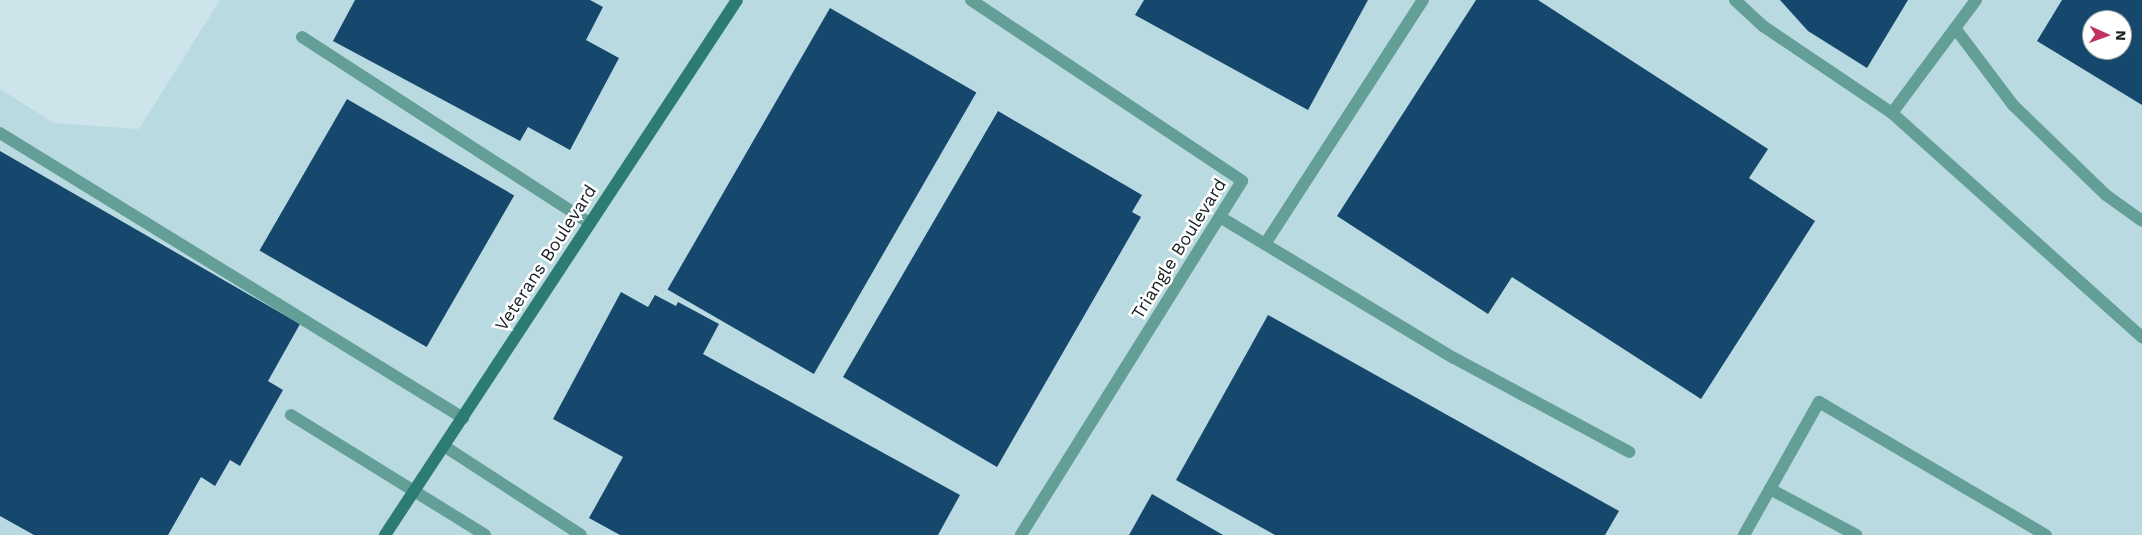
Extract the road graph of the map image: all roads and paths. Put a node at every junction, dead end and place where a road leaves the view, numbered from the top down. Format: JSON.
{"nodes":[{"id":1,"x":737,"y":0,"type":"edge"},
{"id":2,"x":971,"y":0,"type":"edge"},
{"id":3,"x":1423,"y":0,"type":"edge"},
{"id":4,"x":1735,"y":0,"type":"edge"},
{"id":5,"x":1976,"y":0,"type":"edge"},
{"id":6,"x":1955,"y":28,"type":"junction"},
{"id":7,"x":302,"y":37,"type":"dead end"},
{"id":8,"x":1892,"y":113,"type":"junction"},
{"id":9,"x":0,"y":133,"type":"edge"},
{"id":10,"x":1220,"y":217,"type":"junction"},
{"id":11,"x":2142,"y":221,"type":"edge"},
{"id":12,"x":590,"y":223,"type":"junction"},
{"id":13,"x":1265,"y":244,"type":"junction"},
{"id":14,"x":2142,"y":337,"type":"edge"},
{"id":15,"x":291,"y":415,"type":"dead end"},
{"id":16,"x":463,"y":418,"type":"junction"},
{"id":17,"x":444,"y":446,"type":"junction"},
{"id":18,"x":1629,"y":452,"type":"dead end"},
{"id":19,"x":416,"y":489,"type":"junction"},
{"id":20,"x":1770,"y":489,"type":"junction"},
{"id":21,"x":384,"y":535,"type":"edge"},
{"id":22,"x":485,"y":535,"type":"edge"},
{"id":23,"x":581,"y":535,"type":"edge"},
{"id":24,"x":1021,"y":535,"type":"edge"},
{"id":25,"x":1744,"y":535,"type":"edge"},
{"id":26,"x":1856,"y":535,"type":"edge"},
{"id":27,"x":2046,"y":535,"type":"edge"}],
"edges":[{"from":1,"to":12,"type":"street","name":"Veterans Boulevard"},
{"from":2,"to":10,"type":"street","name":"Triangle Boulevard"},
{"from":3,"to":13,"type":"street"},
{"from":4,"to":8,"type":"street"},
{"from":5,"to":6,"type":"street"},
{"from":6,"to":8,"type":"street"},
{"from":6,"to":11,"type":"street"},
{"from":7,"to":12,"type":"street"},
{"from":8,"to":14,"type":"street"},
{"from":9,"to":16,"type":"street"},
{"from":10,"to":13,"type":"street"},
{"from":10,"to":24,"type":"street","name":"Triangle Boulevard"},
{"from":12,"to":16,"type":"street","name":"Veterans Boulevard"},
{"from":13,"to":18,"type":"street"},
{"from":15,"to":19,"type":"street"},
{"from":16,"to":17,"type":"street","name":"Veterans Boulevard"},
{"from":17,"to":19,"type":"street","name":"Veterans Boulevard"},
{"from":17,"to":23,"type":"street"},
{"from":19,"to":21,"type":"street","name":"Veterans Boulevard"},
{"from":19,"to":22,"type":"street"},
{"from":20,"to":25,"type":"street"},
{"from":20,"to":26,"type":"street"},
{"from":20,"to":27,"type":"street"}]}
